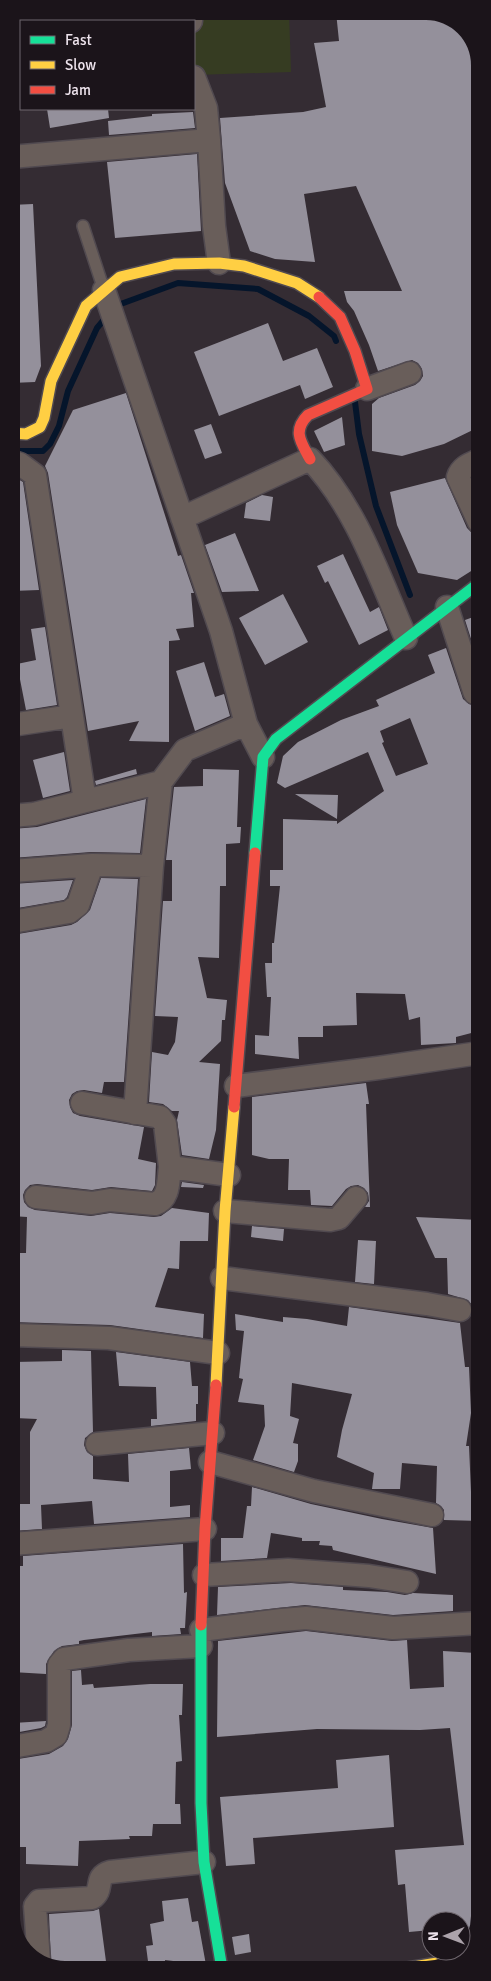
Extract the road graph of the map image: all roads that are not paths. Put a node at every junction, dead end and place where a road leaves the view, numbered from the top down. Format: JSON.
{"nodes":[{"id":1,"x":195,"y":80,"type":"edge"},
{"id":2,"x":210,"y":140,"type":"junction"},
{"id":3,"x":20,"y":156,"type":"edge"},
{"id":4,"x":83,"y":226,"type":"dead end"},
{"id":5,"x":219,"y":263,"type":"junction"},
{"id":6,"x":109,"y":306,"type":"junction"},
{"id":7,"x":410,"y":372,"type":"dead end"},
{"id":8,"x":364,"y":390,"type":"junction"},
{"id":9,"x":20,"y":434,"type":"edge"},
{"id":10,"x":310,"y":459,"type":"junction"},
{"id":11,"x":20,"y":464,"type":"edge"},
{"id":12,"x":471,"y":464,"type":"edge"},
{"id":13,"x":471,"y":505,"type":"edge"},
{"id":14,"x":182,"y":518,"type":"junction"},
{"id":15,"x":471,"y":589,"type":"edge"},
{"id":16,"x":448,"y":607,"type":"junction"},
{"id":17,"x":406,"y":638,"type":"junction"},
{"id":18,"x":471,"y":681,"type":"edge"},
{"id":19,"x":72,"y":716,"type":"junction"},
{"id":20,"x":246,"y":724,"type":"junction"},
{"id":21,"x":20,"y":725,"type":"edge"},
{"id":22,"x":262,"y":757,"type":"junction"},
{"id":23,"x":161,"y":782,"type":"junction"},
{"id":24,"x":85,"y":801,"type":"junction"},
{"id":25,"x":20,"y":811,"type":"edge"},
{"id":26,"x":92,"y":865,"type":"junction"},
{"id":27,"x":152,"y":866,"type":"junction"},
{"id":28,"x":20,"y":870,"type":"edge"},
{"id":29,"x":20,"y":921,"type":"edge"},
{"id":30,"x":471,"y":1054,"type":"edge"},
{"id":31,"x":236,"y":1086,"type":"junction"},
{"id":32,"x":82,"y":1103,"type":"dead end"},
{"id":33,"x":135,"y":1113,"type":"junction"},
{"id":34,"x":170,"y":1167,"type":"junction"},
{"id":35,"x":228,"y":1175,"type":"junction"},
{"id":36,"x":36,"y":1197,"type":"dead end"},
{"id":37,"x":356,"y":1198,"type":"dead end"},
{"id":38,"x":225,"y":1211,"type":"junction"},
{"id":39,"x":222,"y":1278,"type":"junction"},
{"id":40,"x":460,"y":1310,"type":"dead end"},
{"id":41,"x":20,"y":1335,"type":"edge"},
{"id":42,"x":218,"y":1353,"type":"junction"},
{"id":43,"x":213,"y":1433,"type":"junction"},
{"id":44,"x":97,"y":1444,"type":"dead end"},
{"id":45,"x":210,"y":1462,"type":"junction"},
{"id":46,"x":432,"y":1515,"type":"dead end"},
{"id":47,"x":205,"y":1529,"type":"junction"},
{"id":48,"x":20,"y":1543,"type":"edge"},
{"id":49,"x":204,"y":1575,"type":"junction"},
{"id":50,"x":407,"y":1582,"type":"dead end"},
{"id":51,"x":471,"y":1623,"type":"edge"},
{"id":52,"x":201,"y":1638,"type":"junction"},
{"id":53,"x":20,"y":1746,"type":"edge"},
{"id":54,"x":204,"y":1862,"type":"junction"},
{"id":55,"x":38,"y":1952,"type":"edge"},
{"id":56,"x":221,"y":1961,"type":"edge"}],
"edges":[{"from":1,"to":2,"type":"street"},
{"from":2,"to":3,"type":"street"},
{"from":2,"to":5,"type":"street"},
{"from":4,"to":6,"type":"lane"},
{"from":5,"to":6,"type":"street"},
{"from":5,"to":8,"type":"street"},
{"from":6,"to":9,"type":"street"},
{"from":6,"to":14,"type":"street"},
{"from":7,"to":8,"type":"street"},
{"from":8,"to":10,"type":"street"},
{"from":10,"to":14,"type":"street"},
{"from":10,"to":17,"type":"street"},
{"from":11,"to":19,"type":"street"},
{"from":12,"to":13,"type":"street"},
{"from":14,"to":20,"type":"street"},
{"from":15,"to":16,"type":"street"},
{"from":16,"to":17,"type":"street"},
{"from":16,"to":18,"type":"street"},
{"from":17,"to":22,"type":"street"},
{"from":19,"to":21,"type":"street"},
{"from":19,"to":24,"type":"street"},
{"from":20,"to":22,"type":"street"},
{"from":20,"to":23,"type":"street"},
{"from":22,"to":31,"type":"street"},
{"from":23,"to":24,"type":"street"},
{"from":23,"to":27,"type":"street"},
{"from":24,"to":25,"type":"street"},
{"from":26,"to":27,"type":"street"},
{"from":26,"to":28,"type":"street"},
{"from":26,"to":29,"type":"street"},
{"from":27,"to":33,"type":"street"},
{"from":30,"to":31,"type":"street"},
{"from":31,"to":35,"type":"street"},
{"from":32,"to":33,"type":"street"},
{"from":33,"to":34,"type":"street"},
{"from":34,"to":35,"type":"street"},
{"from":34,"to":36,"type":"street"},
{"from":35,"to":38,"type":"street"},
{"from":37,"to":38,"type":"street"},
{"from":38,"to":39,"type":"street"},
{"from":39,"to":40,"type":"street"},
{"from":39,"to":42,"type":"street"},
{"from":41,"to":42,"type":"street"},
{"from":42,"to":43,"type":"street"},
{"from":43,"to":44,"type":"street"},
{"from":43,"to":45,"type":"street"},
{"from":45,"to":46,"type":"street"},
{"from":45,"to":47,"type":"street"},
{"from":47,"to":48,"type":"street"},
{"from":47,"to":49,"type":"street"},
{"from":49,"to":50,"type":"street"},
{"from":49,"to":52,"type":"street"},
{"from":51,"to":52,"type":"street"},
{"from":52,"to":53,"type":"street"},
{"from":52,"to":54,"type":"street"},
{"from":54,"to":55,"type":"street"},
{"from":54,"to":56,"type":"street"}]}
